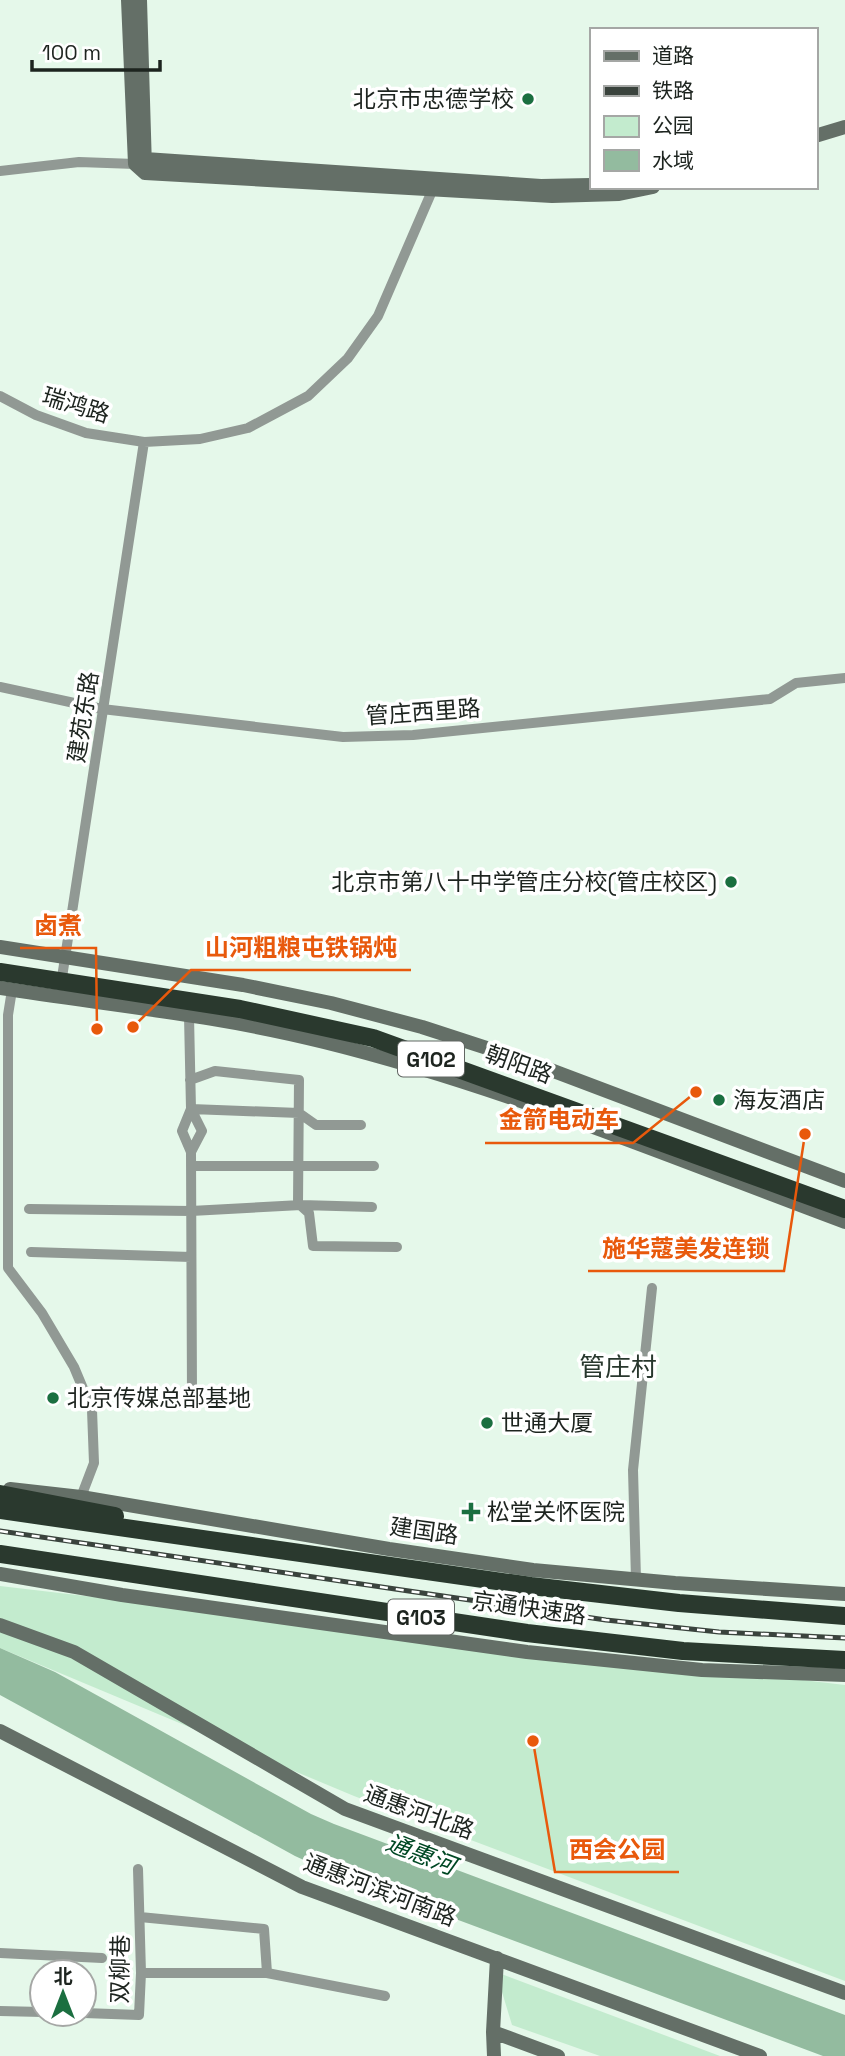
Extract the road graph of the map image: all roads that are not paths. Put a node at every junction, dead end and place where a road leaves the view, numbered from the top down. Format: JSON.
{"nodes":[{"id":1,"x":128,"y":0,"type":"edge"},
{"id":2,"x":140,"y":0,"type":"edge"},
{"id":3,"x":845,"y":117,"type":"edge"},
{"id":4,"x":817,"y":125,"type":"edge"},
{"id":5,"x":845,"y":127,"type":"edge"},
{"id":6,"x":817,"y":135,"type":"edge"},
{"id":7,"x":142,"y":166,"type":"junction"},
{"id":8,"x":0,"y":171,"type":"edge"},
{"id":9,"x":590,"y":185,"type":"edge"},
{"id":10,"x":643,"y":189,"type":"edge"},
{"id":11,"x":432,"y":191,"type":"junction"},
{"id":12,"x":0,"y":396,"type":"edge"},
{"id":13,"x":144,"y":442,"type":"junction"},
{"id":14,"x":845,"y":678,"type":"edge"},
{"id":15,"x":0,"y":687,"type":"edge"},
{"id":16,"x":104,"y":709,"type":"junction"},
{"id":17,"x":0,"y":947,"type":"edge"},
{"id":18,"x":0,"y":963,"type":"edge"},
{"id":19,"x":0,"y":972,"type":"edge"},
{"id":20,"x":62,"y":978,"type":"junction"},
{"id":21,"x":6,"y":989,"type":"edge"},
{"id":22,"x":189,"y":1016,"type":"junction"},
{"id":23,"x":190,"y":1080,"type":"junction"},
{"id":24,"x":191,"y":1109,"type":"junction"},
{"id":25,"x":299,"y":1114,"type":"junction"},
{"id":26,"x":362,"y":1125,"type":"dead end"},
{"id":27,"x":191,"y":1152,"type":"junction"},
{"id":28,"x":191,"y":1166,"type":"junction"},
{"id":29,"x":298,"y":1166,"type":"junction"},
{"id":30,"x":374,"y":1166,"type":"dead end"},
{"id":31,"x":845,"y":1181,"type":"edge"},
{"id":32,"x":845,"y":1198,"type":"edge"},
{"id":33,"x":301,"y":1205,"type":"junction"},
{"id":34,"x":372,"y":1207,"type":"dead end"},
{"id":35,"x":29,"y":1209,"type":"dead end"},
{"id":36,"x":845,"y":1209,"type":"edge"},
{"id":37,"x":191,"y":1211,"type":"junction"},
{"id":38,"x":845,"y":1222,"type":"edge"},
{"id":39,"x":397,"y":1247,"type":"dead end"},
{"id":40,"x":31,"y":1252,"type":"dead end"},
{"id":41,"x":191,"y":1257,"type":"junction"},
{"id":42,"x":653,"y":1289,"type":"dead end"},
{"id":43,"x":192,"y":1396,"type":"dead end"},
{"id":44,"x":0,"y":1488,"type":"edge"},
{"id":45,"x":0,"y":1494,"type":"edge"},
{"id":46,"x":81,"y":1497,"type":"junction"},
{"id":47,"x":0,"y":1510,"type":"edge"},
{"id":48,"x":230,"y":1545,"type":"junction"},
{"id":49,"x":0,"y":1554,"type":"edge"},
{"id":50,"x":0,"y":1574,"type":"edge"},
{"id":51,"x":635,"y":1579,"type":"junction"},
{"id":52,"x":845,"y":1594,"type":"edge"},
{"id":53,"x":845,"y":1616,"type":"edge"},
{"id":54,"x":0,"y":1625,"type":"edge"},
{"id":55,"x":845,"y":1660,"type":"edge"},
{"id":56,"x":845,"y":1675,"type":"edge"},
{"id":57,"x":0,"y":1731,"type":"edge"},
{"id":58,"x":138,"y":1869,"type":"dead end"},
{"id":59,"x":140,"y":1917,"type":"junction"},
{"id":60,"x":0,"y":1953,"type":"edge"},
{"id":61,"x":103,"y":1958,"type":"dead end"},
{"id":62,"x":496,"y":1958,"type":"junction"},
{"id":63,"x":141,"y":1973,"type":"junction"},
{"id":64,"x":267,"y":1973,"type":"junction"},
{"id":65,"x":845,"y":1993,"type":"edge"},
{"id":66,"x":385,"y":1996,"type":"dead end"},
{"id":67,"x":0,"y":2011,"type":"edge"},
{"id":68,"x":28,"y":2012,"type":"edge"},
{"id":69,"x":98,"y":2014,"type":"edge"},
{"id":70,"x":493,"y":2032,"type":"junction"},
{"id":71,"x":494,"y":2056,"type":"edge"},
{"id":72,"x":558,"y":2056,"type":"edge"},
{"id":73,"x":760,"y":2056,"type":"edge"}],
"edges":[{"from":1,"to":7,"type":"street"},
{"from":2,"to":7,"type":"street"},
{"from":3,"to":4,"type":"street"},
{"from":5,"to":6,"type":"street"},
{"from":7,"to":8,"type":"street"},
{"from":7,"to":9,"type":"street"},
{"from":7,"to":11,"type":"street"},
{"from":10,"to":11,"type":"street"},
{"from":11,"to":13,"type":"street","name":"瑞鸿路"},
{"from":12,"to":13,"type":"street","name":"瑞鸿路"},
{"from":13,"to":16,"type":"street","name":"建苑东路"},
{"from":14,"to":16,"type":"street","name":"管庄西里路"},
{"from":15,"to":16,"type":"street","name":"管庄西里路"},
{"from":16,"to":20,"type":"street","name":"建苑东路"},
{"from":17,"to":20,"type":"street","name":"朝阳路"},
{"from":18,"to":20,"type":"highway","name":"朝阳路","number":"G102"},
{"from":19,"to":20,"type":"highway","name":"朝阳路","number":"G102"},
{"from":20,"to":21,"type":"street","name":"朝阳路"},
{"from":20,"to":22,"type":"street","name":"朝阳路"},
{"from":20,"to":31,"type":"street","name":"朝阳路"},
{"from":20,"to":32,"type":"highway","name":"朝阳路","number":"G102"},
{"from":20,"to":36,"type":"highway","name":"朝阳路","number":"G102"},
{"from":21,"to":46,"type":"street"},
{"from":22,"to":23,"type":"street"},
{"from":22,"to":38,"type":"street","name":"朝阳路"},
{"from":23,"to":24,"type":"street"},
{"from":23,"to":25,"type":"street"},
{"from":24,"to":25,"type":"street"},
{"from":24,"to":27,"type":"street"},
{"from":24,"to":27,"type":"street"},
{"from":25,"to":26,"type":"street"},
{"from":25,"to":29,"type":"street"},
{"from":27,"to":28,"type":"street"},
{"from":28,"to":29,"type":"street"},
{"from":28,"to":37,"type":"street"},
{"from":29,"to":30,"type":"street"},
{"from":29,"to":33,"type":"street"},
{"from":33,"to":34,"type":"street"},
{"from":33,"to":37,"type":"street"},
{"from":33,"to":39,"type":"street"},
{"from":35,"to":37,"type":"street"},
{"from":37,"to":41,"type":"street"},
{"from":40,"to":41,"type":"street"},
{"from":41,"to":43,"type":"street"},
{"from":42,"to":51,"type":"street"},
{"from":44,"to":46,"type":"street","name":"建国路"},
{"from":45,"to":48,"type":"highway"},
{"from":46,"to":51,"type":"street","name":"建国路"},
{"from":47,"to":48,"type":"highway","name":"京通快速路","number":"G103"},
{"from":48,"to":53,"type":"highway","name":"京通快速路","number":"G103"},
{"from":49,"to":55,"type":"highway","name":"京通快速路","number":"G103"},
{"from":50,"to":56,"type":"street"},
{"from":51,"to":52,"type":"street","name":"建国路"},
{"from":54,"to":65,"type":"street","name":"通惠河北路"},
{"from":57,"to":62,"type":"street","name":"通惠河滨河南路"},
{"from":58,"to":59,"type":"street","name":"双柳巷"},
{"from":59,"to":63,"type":"street","name":"双柳巷"},
{"from":59,"to":64,"type":"street"},
{"from":60,"to":61,"type":"street"},
{"from":62,"to":70,"type":"street"},
{"from":62,"to":73,"type":"street","name":"通惠河滨河南路"},
{"from":63,"to":64,"type":"street"},
{"from":63,"to":69,"type":"street","name":"双柳巷"},
{"from":64,"to":66,"type":"street"},
{"from":67,"to":68,"type":"street"},
{"from":70,"to":71,"type":"street"},
{"from":70,"to":72,"type":"street"}]}
